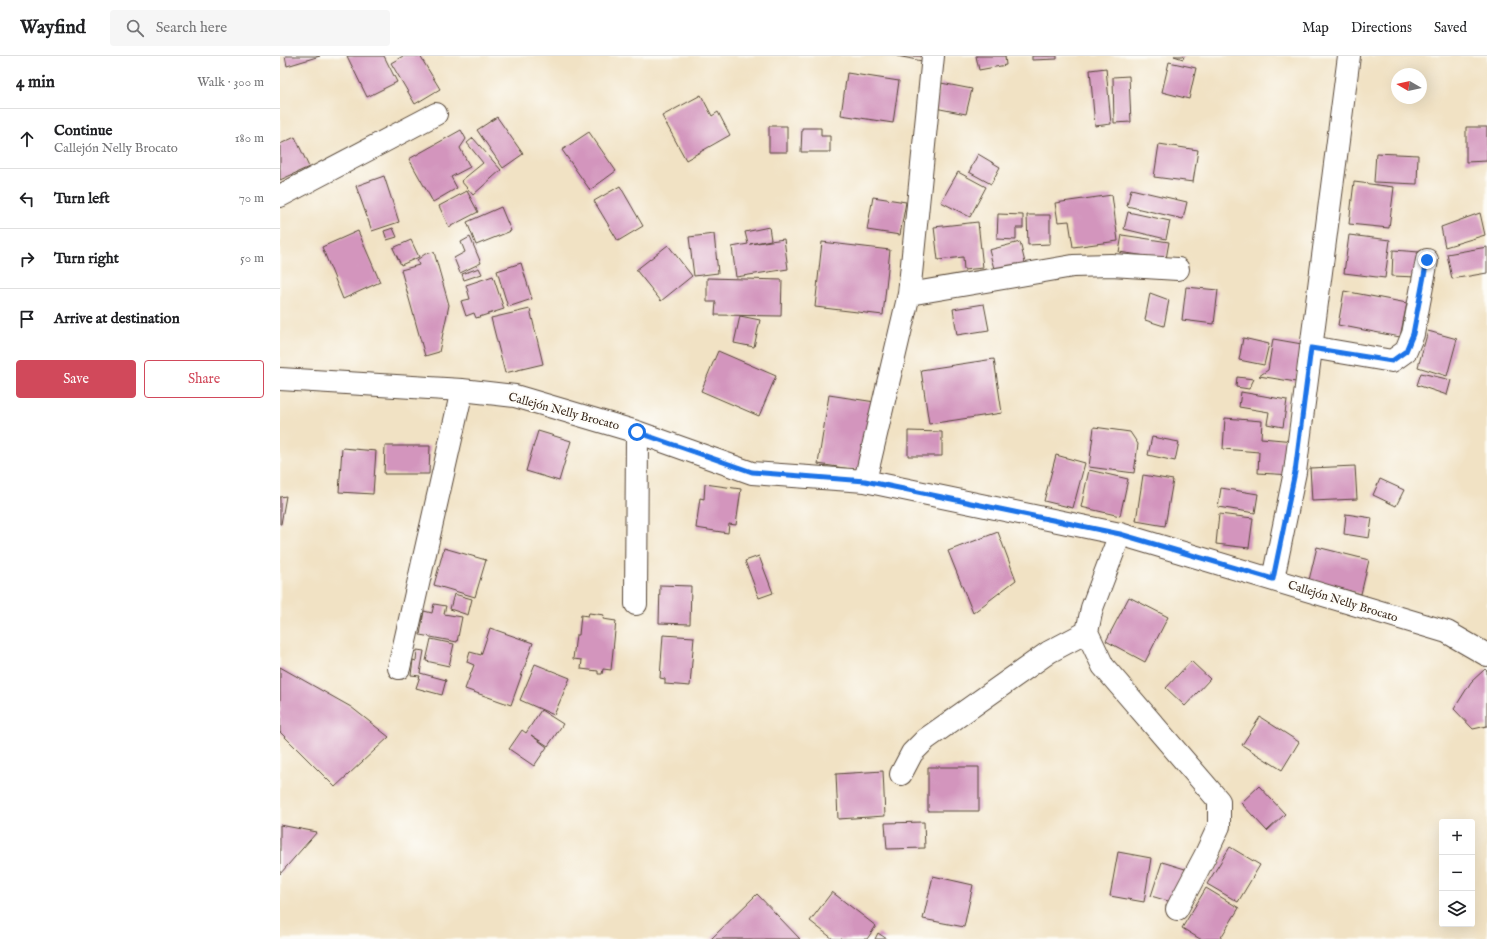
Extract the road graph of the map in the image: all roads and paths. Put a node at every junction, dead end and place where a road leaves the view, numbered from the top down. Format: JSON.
{"nodes":[{"id":1,"x":933,"y":56,"type":"edge"},
{"id":2,"x":1349,"y":56,"type":"edge"},
{"id":3,"x":436,"y":114,"type":"dead end"},
{"id":4,"x":280,"y":196,"type":"edge"},
{"id":5,"x":1427,"y":260,"type":"dead end"},
{"id":6,"x":1178,"y":269,"type":"dead end"},
{"id":7,"x":908,"y":294,"type":"junction"},
{"id":8,"x":1311,"y":348,"type":"junction"},
{"id":9,"x":280,"y":379,"type":"edge"},
{"id":10,"x":462,"y":390,"type":"junction"},
{"id":11,"x":637,"y":432,"type":"junction"},
{"id":12,"x":865,"y":481,"type":"junction"},
{"id":13,"x":1120,"y":534,"type":"junction"},
{"id":14,"x":1273,"y":579,"type":"junction"},
{"id":15,"x":636,"y":604,"type":"dead end"},
{"id":16,"x":1087,"y":632,"type":"junction"},
{"id":17,"x":1487,"y":655,"type":"edge"},
{"id":18,"x":399,"y":668,"type":"dead end"},
{"id":19,"x":901,"y":774,"type":"dead end"},
{"id":20,"x":1177,"y":909,"type":"dead end"}],
"edges":[{"from":1,"to":7,"type":"street"},
{"from":2,"to":8,"type":"street"},
{"from":3,"to":4,"type":"street"},
{"from":5,"to":8,"type":"street"},
{"from":6,"to":7,"type":"street"},
{"from":7,"to":12,"type":"street"},
{"from":8,"to":14,"type":"street"},
{"from":9,"to":10,"type":"street","name":"Callejón Nelly Brocato"},
{"from":10,"to":11,"type":"street","name":"Callejón Nelly Brocato"},
{"from":10,"to":18,"type":"street"},
{"from":11,"to":12,"type":"street","name":"Callejón Nelly Brocato"},
{"from":11,"to":15,"type":"street"},
{"from":12,"to":13,"type":"street","name":"Callejón Nelly Brocato"},
{"from":13,"to":14,"type":"street","name":"Callejón Nelly Brocato"},
{"from":13,"to":16,"type":"street"},
{"from":14,"to":17,"type":"street","name":"Callejón Nelly Brocato"},
{"from":16,"to":19,"type":"street"},
{"from":16,"to":20,"type":"street"}]}
